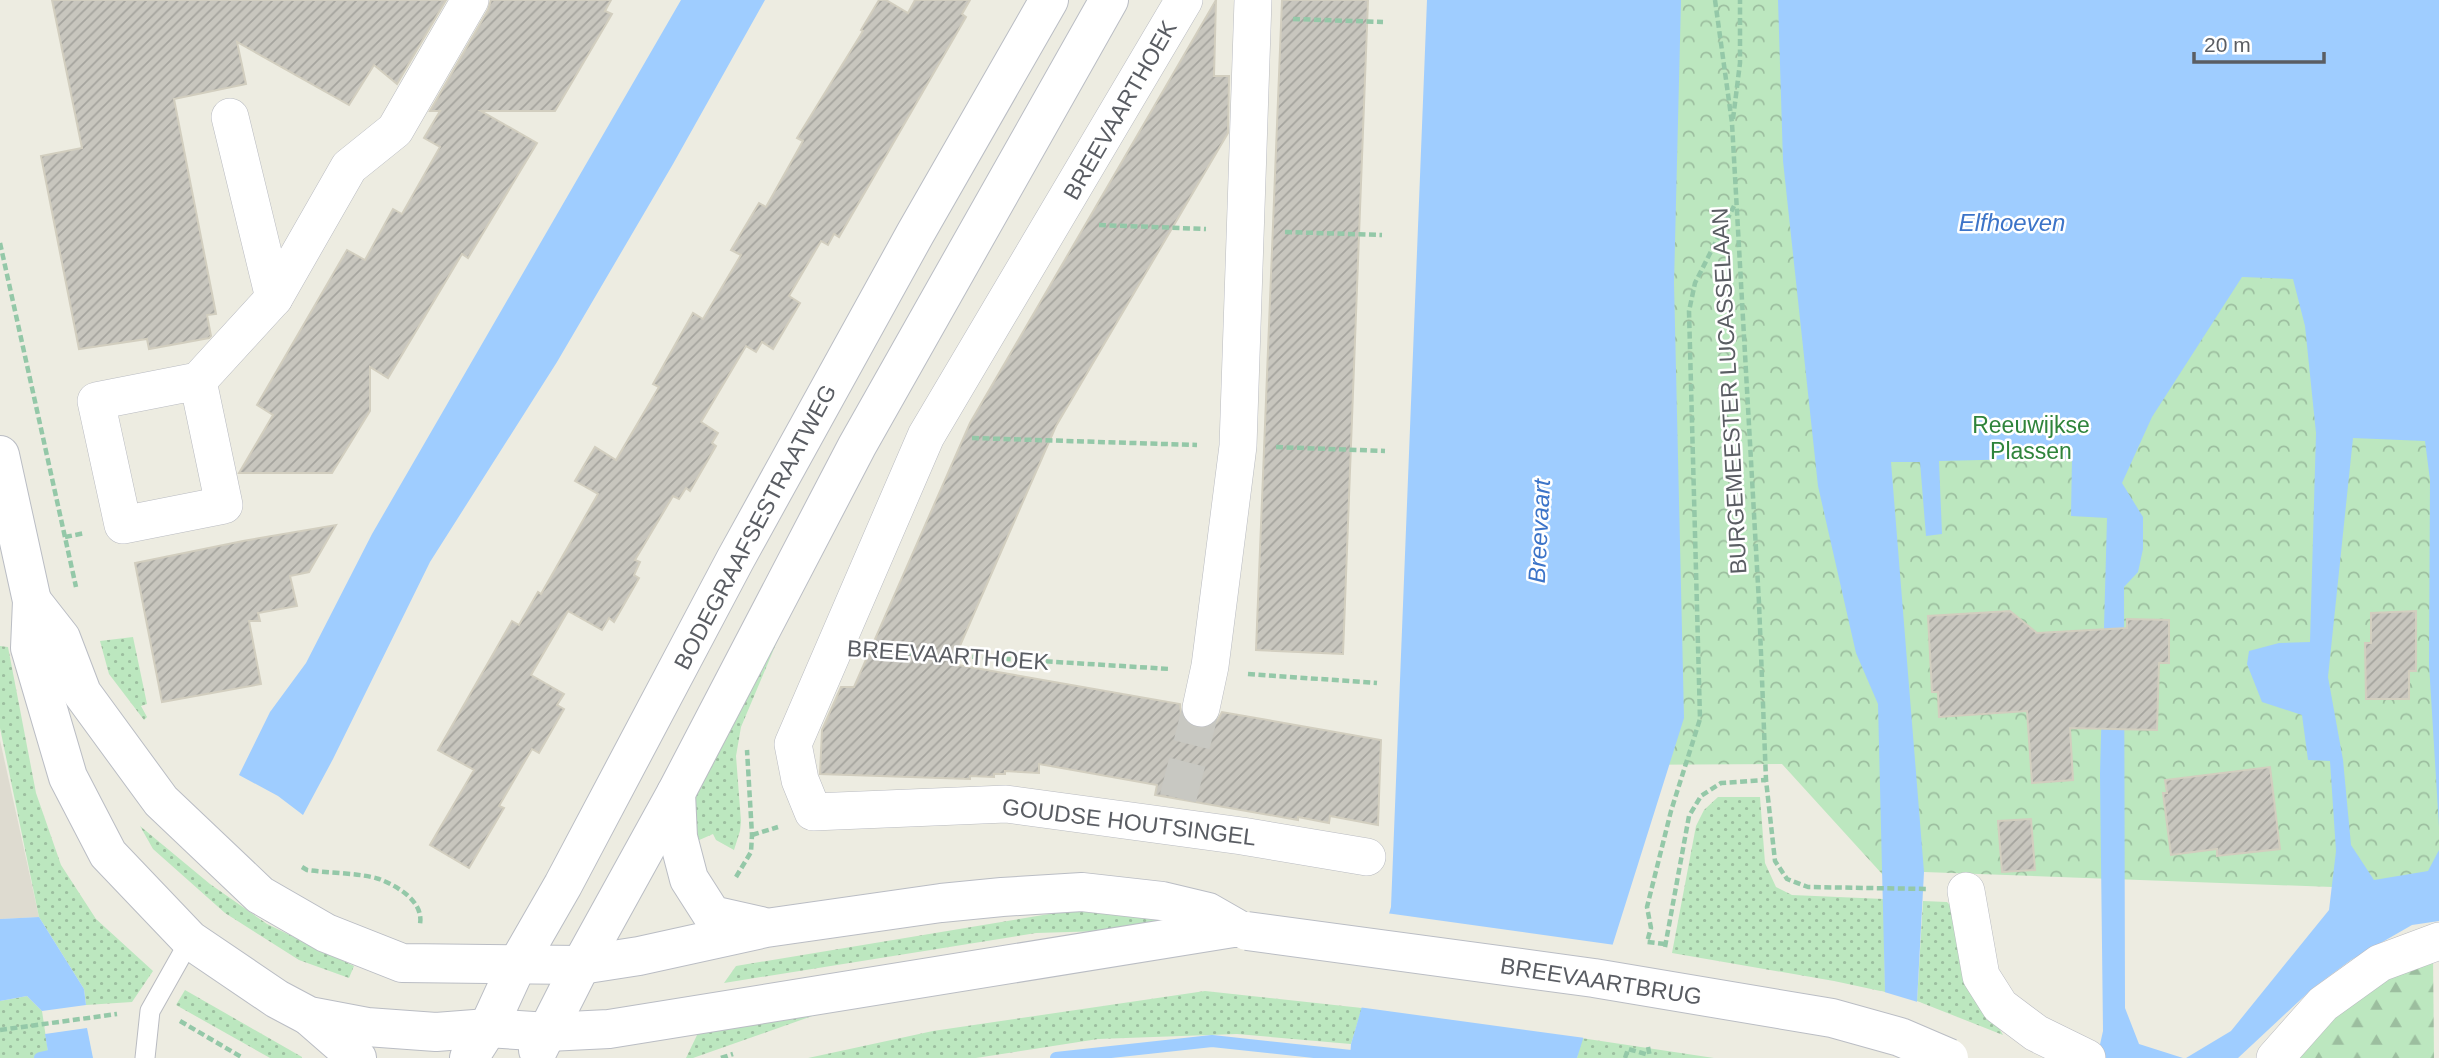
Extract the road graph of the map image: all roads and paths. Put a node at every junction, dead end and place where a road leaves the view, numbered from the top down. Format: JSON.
{"nodes":[{"id":1,"x":470,"y":0,"type":"edge"},
{"id":2,"x":1049,"y":0,"type":"edge"},
{"id":3,"x":1109,"y":0,"type":"edge"},
{"id":4,"x":1184,"y":0,"type":"edge"},
{"id":5,"x":1715,"y":0,"type":"edge"},
{"id":6,"x":1740,"y":0,"type":"edge"},
{"id":7,"x":1253,"y":9,"type":"edge"},
{"id":8,"x":1383,"y":22,"type":"dead end"},
{"id":9,"x":230,"y":117,"type":"dead end"},
{"id":10,"x":1732,"y":124,"type":"junction"},
{"id":11,"x":1735,"y":203,"type":"junction"},
{"id":12,"x":0,"y":243,"type":"edge"},
{"id":13,"x":274,"y":299,"type":"junction"},
{"id":14,"x":198,"y":381,"type":"dead end"},
{"id":15,"x":926,"y":436,"type":"junction"},
{"id":16,"x":1238,"y":446,"type":"junction"},
{"id":17,"x":1385,"y":451,"type":"dead end"},
{"id":18,"x":0,"y":455,"type":"edge"},
{"id":19,"x":79,"y":600,"type":"dead end"},
{"id":20,"x":32,"y":601,"type":"junction"},
{"id":21,"x":834,"y":649,"type":"junction"},
{"id":22,"x":1209,"y":671,"type":"junction"},
{"id":23,"x":1377,"y":683,"type":"dead end"},
{"id":24,"x":1201,"y":708,"type":"tunnel mouth"},
{"id":25,"x":1766,"y":780,"type":"junction"},
{"id":26,"x":676,"y":793,"type":"junction"},
{"id":27,"x":1367,"y":856,"type":"dead end"},
{"id":28,"x":295,"y":864,"type":"dead end"},
{"id":29,"x":1949,"y":890,"type":"joint"},
{"id":30,"x":766,"y":928,"type":"junction"},
{"id":31,"x":1240,"y":929,"type":"junction"},
{"id":32,"x":190,"y":940,"type":"junction"},
{"id":33,"x":2439,"y":941,"type":"edge"},
{"id":34,"x":1647,"y":942,"type":"dead end"},
{"id":35,"x":1665,"y":944,"type":"dead end"},
{"id":36,"x":402,"y":963,"type":"junction"},
{"id":37,"x":517,"y":965,"type":"junction"},
{"id":38,"x":581,"y":965,"type":"junction"},
{"id":39,"x":150,"y":1011,"type":"junction"},
{"id":40,"x":110,"y":1015,"type":"dead end"},
{"id":41,"x":309,"y":1016,"type":"junction"},
{"id":42,"x":0,"y":1030,"type":"edge"},
{"id":43,"x":478,"y":1043,"type":"edge"},
{"id":44,"x":541,"y":1045,"type":"edge"},
{"id":45,"x":1648,"y":1047,"type":"dead end"},
{"id":46,"x":2082,"y":1056,"type":"edge"},
{"id":47,"x":1650,"y":1057,"type":"edge"},
{"id":48,"x":145,"y":1058,"type":"edge"},
{"id":49,"x":243,"y":1058,"type":"edge"},
{"id":50,"x":357,"y":1058,"type":"edge"},
{"id":51,"x":1625,"y":1058,"type":"edge"},
{"id":52,"x":1949,"y":1058,"type":"edge"},
{"id":53,"x":2275,"y":1058,"type":"edge"}],
"edges":[{"from":1,"to":13,"type":"street"},
{"from":2,"to":37,"type":"main road","name":"BODEGRAAFSESTRAATWEG"},
{"from":3,"to":26,"type":"main road"},
{"from":4,"to":15,"type":"street","name":"BREEVAARTHOEK"},
{"from":5,"to":10,"type":"path","name":"BURGEMEESTER LUCASSELAAN"},
{"from":6,"to":10,"type":"path"},
{"from":7,"to":8,"type":"path"},
{"from":7,"to":16,"type":"street"},
{"from":9,"to":13,"type":"street"},
{"from":10,"to":11,"type":"path","name":"BURGEMEESTER LUCASSELAAN"},
{"from":11,"to":25,"type":"path","name":"BURGEMEESTER LUCASSELAAN"},
{"from":11,"to":34,"type":"path"},
{"from":12,"to":19,"type":"path"},
{"from":13,"to":14,"type":"street"},
{"from":15,"to":16,"type":"path"},
{"from":15,"to":21,"type":"street","name":"BREEVAARTHOEK"},
{"from":16,"to":17,"type":"path"},
{"from":16,"to":22,"type":"street"},
{"from":18,"to":20,"type":"main road"},
{"from":20,"to":32,"type":"main road"},
{"from":20,"to":36,"type":"main road"},
{"from":21,"to":22,"type":"path","name":"BREEVAARTHOEK"},
{"from":21,"to":27,"type":"street","name":"GOUDSE HOUTSINGEL"},
{"from":22,"to":23,"type":"path","name":"BREEVAARTHOEK"},
{"from":22,"to":24,"type":"street"},
{"from":25,"to":29,"type":"path","name":"BURGEMEESTER LUCASSELAAN"},
{"from":25,"to":35,"type":"path"},
{"from":26,"to":30,"type":"main road"},
{"from":26,"to":38,"type":"main road"},
{"from":28,"to":36,"type":"path"},
{"from":29,"to":46,"type":"street"},
{"from":30,"to":31,"type":"main road"},
{"from":30,"to":38,"type":"main road"},
{"from":31,"to":44,"type":"main road"},
{"from":31,"to":52,"type":"main road","name":"BREEVAARTBRUG","bridge":true},
{"from":32,"to":39,"type":"lane"},
{"from":32,"to":41,"type":"main road"},
{"from":33,"to":53,"type":"street"},
{"from":36,"to":37,"type":"main road"},
{"from":37,"to":38,"type":"main road"},
{"from":37,"to":43,"type":"main road","name":"BODEGRAAFSESTRAATWEG"},
{"from":38,"to":44,"type":"main road"},
{"from":39,"to":48,"type":"lane"},
{"from":39,"to":49,"type":"path"},
{"from":40,"to":42,"type":"path"},
{"from":41,"to":43,"type":"main road"},
{"from":41,"to":50,"type":"main road"},
{"from":43,"to":44,"type":"main road"},
{"from":45,"to":47,"type":"path"},
{"from":47,"to":51,"type":"path"}]}
